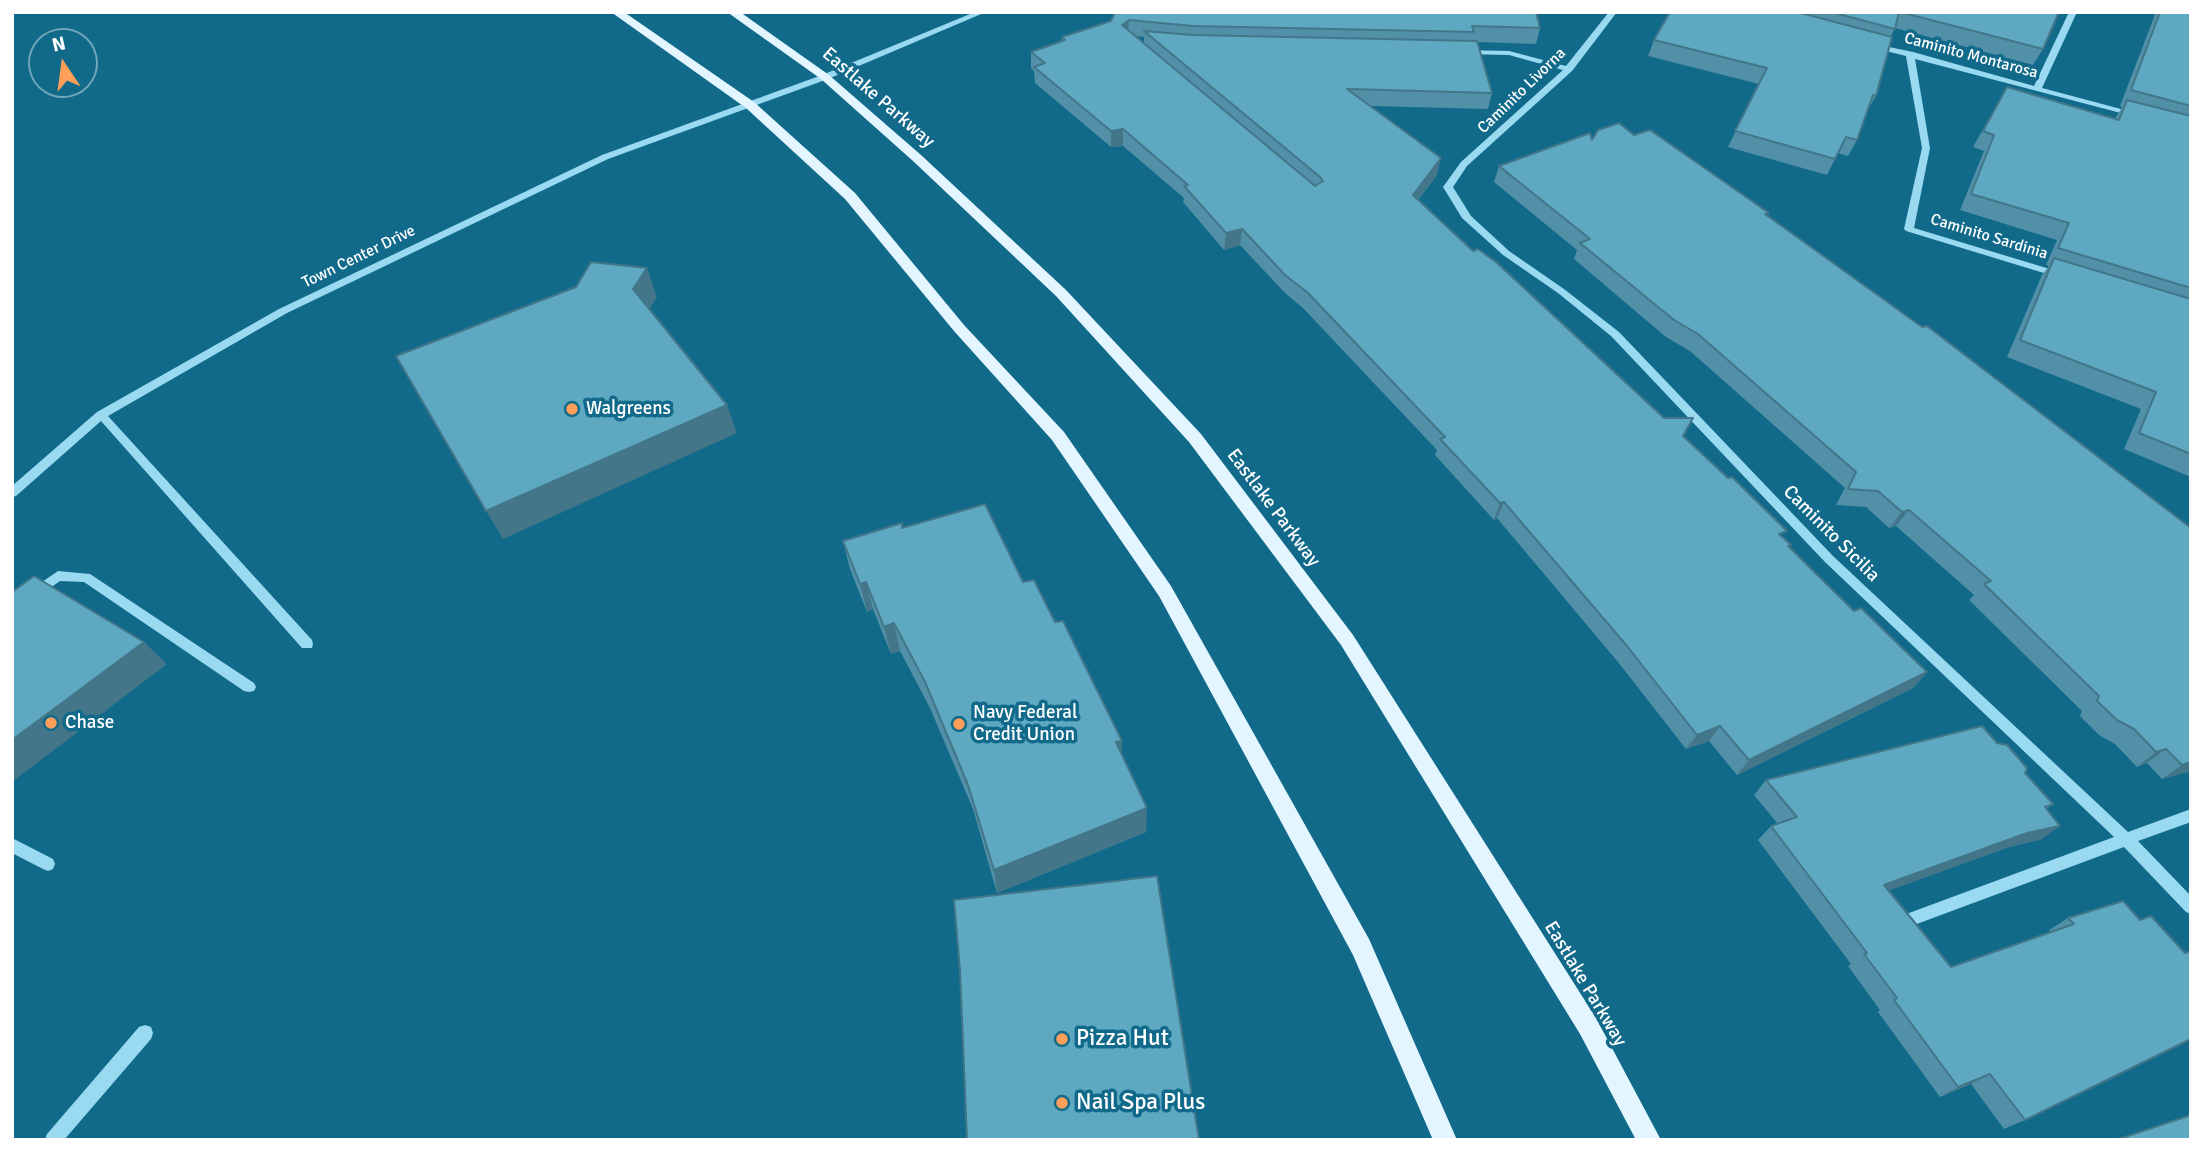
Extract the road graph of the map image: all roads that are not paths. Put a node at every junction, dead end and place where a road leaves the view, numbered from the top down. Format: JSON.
{"nodes":[{"id":1,"x":616,"y":12,"type":"edge"},
{"id":2,"x":732,"y":12,"type":"edge"},
{"id":3,"x":982,"y":12,"type":"edge"},
{"id":4,"x":1612,"y":12,"type":"edge"},
{"id":5,"x":2073,"y":12,"type":"edge"},
{"id":6,"x":1860,"y":41,"type":"edge"},
{"id":7,"x":1454,"y":52,"type":"edge"},
{"id":8,"x":1910,"y":54,"type":"junction"},
{"id":9,"x":1569,"y":69,"type":"junction"},
{"id":10,"x":825,"y":77,"type":"junction"},
{"id":11,"x":2037,"y":89,"type":"junction"},
{"id":12,"x":750,"y":105,"type":"junction"},
{"id":13,"x":2140,"y":117,"type":"edge"},
{"id":14,"x":1448,"y":187,"type":"joint"},
{"id":15,"x":2075,"y":279,"type":"edge"},
{"id":16,"x":102,"y":415,"type":"junction"},
{"id":17,"x":12,"y":494,"type":"edge"},
{"id":18,"x":12,"y":610,"type":"edge"},
{"id":19,"x":307,"y":644,"type":"dead end"},
{"id":20,"x":249,"y":687,"type":"dead end"},
{"id":21,"x":2191,"y":815,"type":"edge"},
{"id":22,"x":2128,"y":841,"type":"junction"},
{"id":23,"x":12,"y":845,"type":"edge"},
{"id":24,"x":48,"y":864,"type":"dead end"},
{"id":25,"x":2191,"y":907,"type":"edge"},
{"id":26,"x":1906,"y":921,"type":"edge"},
{"id":27,"x":145,"y":1032,"type":"dead end"},
{"id":28,"x":52,"y":1140,"type":"edge"},
{"id":29,"x":1446,"y":1140,"type":"edge"},
{"id":30,"x":1649,"y":1140,"type":"edge"}],
"edges":[{"from":1,"to":12,"type":"main road"},
{"from":2,"to":10,"type":"main road","name":"Eastlake Parkway"},
{"from":3,"to":10,"type":"street","name":"Town Center Drive"},
{"from":4,"to":9,"type":"street","name":"Caminito Livorna"},
{"from":5,"to":11,"type":"street"},
{"from":6,"to":8,"type":"street","name":"Caminito Montarosa"},
{"from":7,"to":9,"type":"street"},
{"from":8,"to":11,"type":"street","name":"Caminito Montarosa"},
{"from":8,"to":15,"type":"street","name":"Caminito Sardinia"},
{"from":9,"to":14,"type":"street","name":"Caminito Livorna"},
{"from":10,"to":12,"type":"street","name":"Town Center Drive"},
{"from":10,"to":30,"type":"main road","name":"Eastlake Parkway"},
{"from":11,"to":13,"type":"street","name":"Caminito Montarosa"},
{"from":12,"to":16,"type":"street","name":"Town Center Drive"},
{"from":12,"to":29,"type":"main road"},
{"from":14,"to":22,"type":"street","name":"Caminito Sicilia"},
{"from":16,"to":17,"type":"street","name":"Town Center Drive"},
{"from":16,"to":19,"type":"street"},
{"from":18,"to":20,"type":"street"},
{"from":21,"to":22,"type":"street"},
{"from":22,"to":25,"type":"street","name":"Caminito Sicilia"},
{"from":22,"to":26,"type":"street"},
{"from":23,"to":24,"type":"street"},
{"from":27,"to":28,"type":"lane"}]}
